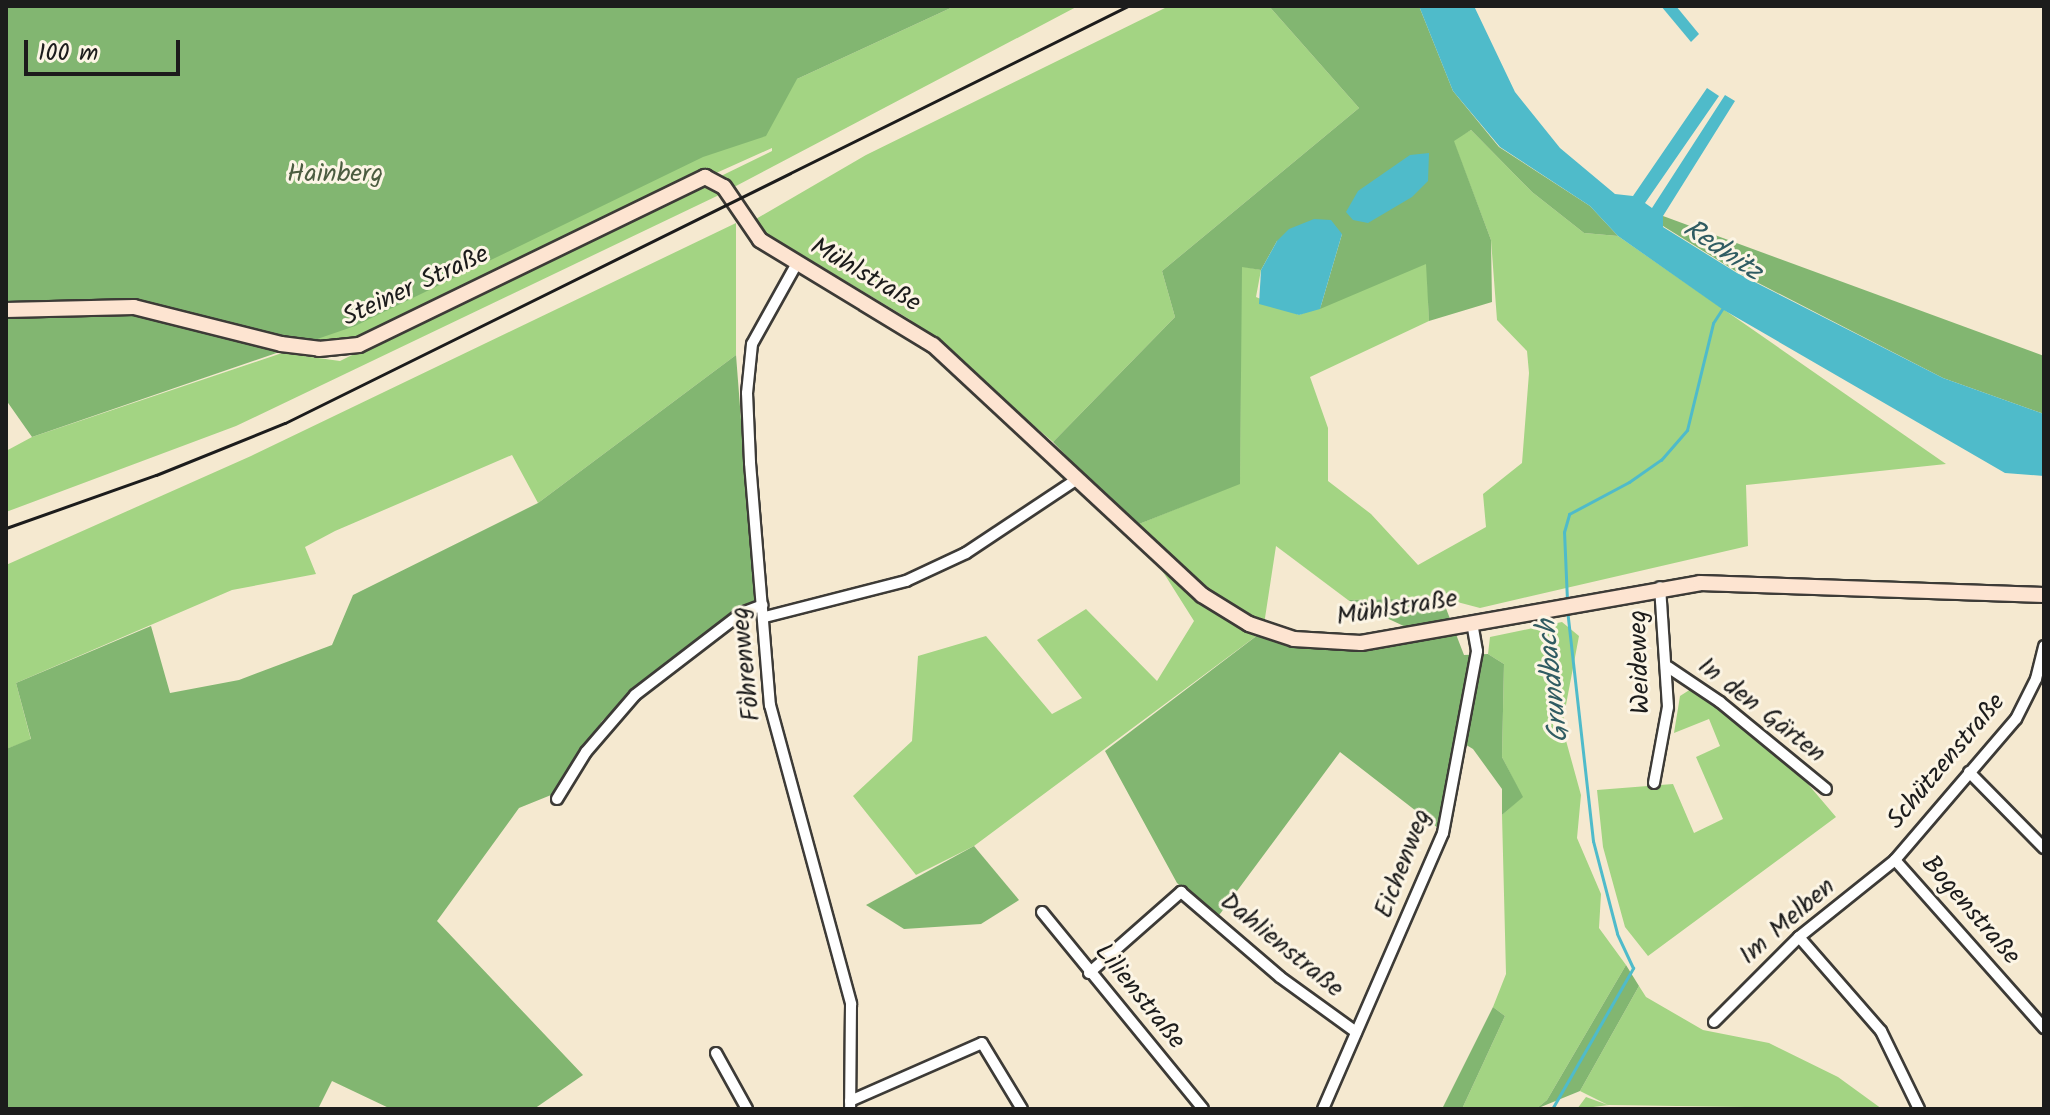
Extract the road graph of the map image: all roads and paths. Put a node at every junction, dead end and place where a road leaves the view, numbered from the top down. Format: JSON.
{"nodes":[{"id":1,"x":751,"y":234,"type":"joint"},
{"id":2,"x":796,"y":265,"type":"junction"},
{"id":3,"x":6,"y":310,"type":"edge"},
{"id":4,"x":1076,"y":480,"type":"junction"},
{"id":5,"x":1660,"y":587,"type":"junction"},
{"id":6,"x":2044,"y":595,"type":"edge"},
{"id":7,"x":763,"y":605,"type":"junction"},
{"id":8,"x":765,"y":617,"type":"junction"},
{"id":9,"x":1472,"y":622,"type":"junction"},
{"id":10,"x":2044,"y":646,"type":"edge"},
{"id":11,"x":1668,"y":667,"type":"junction"},
{"id":12,"x":2040,"y":679,"type":"edge"},
{"id":13,"x":1969,"y":772,"type":"junction"},
{"id":14,"x":1654,"y":783,"type":"dead end"},
{"id":15,"x":1826,"y":789,"type":"dead end"},
{"id":16,"x":557,"y":799,"type":"dead end"},
{"id":17,"x":2044,"y":848,"type":"edge"},
{"id":18,"x":1895,"y":860,"type":"junction"},
{"id":19,"x":1042,"y":912,"type":"dead end"},
{"id":20,"x":1799,"y":937,"type":"junction"},
{"id":21,"x":1089,"y":973,"type":"junction"},
{"id":22,"x":1714,"y":1022,"type":"dead end"},
{"id":23,"x":2044,"y":1028,"type":"edge"},
{"id":24,"x":1356,"y":1032,"type":"junction"},
{"id":25,"x":716,"y":1053,"type":"dead end"},
{"id":26,"x":850,"y":1105,"type":"edge"},
{"id":27,"x":747,"y":1109,"type":"edge"},
{"id":28,"x":1022,"y":1109,"type":"edge"},
{"id":29,"x":1203,"y":1109,"type":"edge"},
{"id":30,"x":1323,"y":1109,"type":"edge"},
{"id":31,"x":1919,"y":1109,"type":"edge"}],
"edges":[{"from":1,"to":2,"type":"street","name":"Mühlstraße"},
{"from":1,"to":3,"type":"street","name":"Steiner Straße"},
{"from":2,"to":4,"type":"street","name":"Mühlstraße"},
{"from":2,"to":7,"type":"street","name":"Föhrenweg"},
{"from":4,"to":8,"type":"street"},
{"from":4,"to":9,"type":"street","name":"Mühlstraße"},
{"from":5,"to":6,"type":"street","name":"Mühlstraße"},
{"from":5,"to":9,"type":"street","name":"Mühlstraße"},
{"from":5,"to":11,"type":"street","name":"Weideweg"},
{"from":7,"to":8,"type":"street","name":"Föhrenweg"},
{"from":7,"to":16,"type":"street"},
{"from":8,"to":26,"type":"street","name":"Föhrenweg"},
{"from":9,"to":24,"type":"street","name":"Eichenweg"},
{"from":10,"to":12,"type":"street","name":"Schützenstraße"},
{"from":11,"to":14,"type":"street","name":"Weideweg"},
{"from":11,"to":15,"type":"street","name":"In den Gärten"},
{"from":12,"to":13,"type":"street","name":"Schützenstraße"},
{"from":13,"to":17,"type":"street"},
{"from":13,"to":18,"type":"street","name":"Schützenstraße"},
{"from":18,"to":20,"type":"street","name":"Im Melben"},
{"from":18,"to":23,"type":"street","name":"Bogenstraße"},
{"from":19,"to":21,"type":"street","name":"Lilienstraße"},
{"from":20,"to":22,"type":"street","name":"Im Melben"},
{"from":20,"to":31,"type":"street"},
{"from":21,"to":24,"type":"street","name":"Dahlienstraße"},
{"from":21,"to":29,"type":"street","name":"Lilienstraße"},
{"from":24,"to":30,"type":"street","name":"Eichenweg"},
{"from":25,"to":27,"type":"street"},
{"from":26,"to":28,"type":"street"}]}
